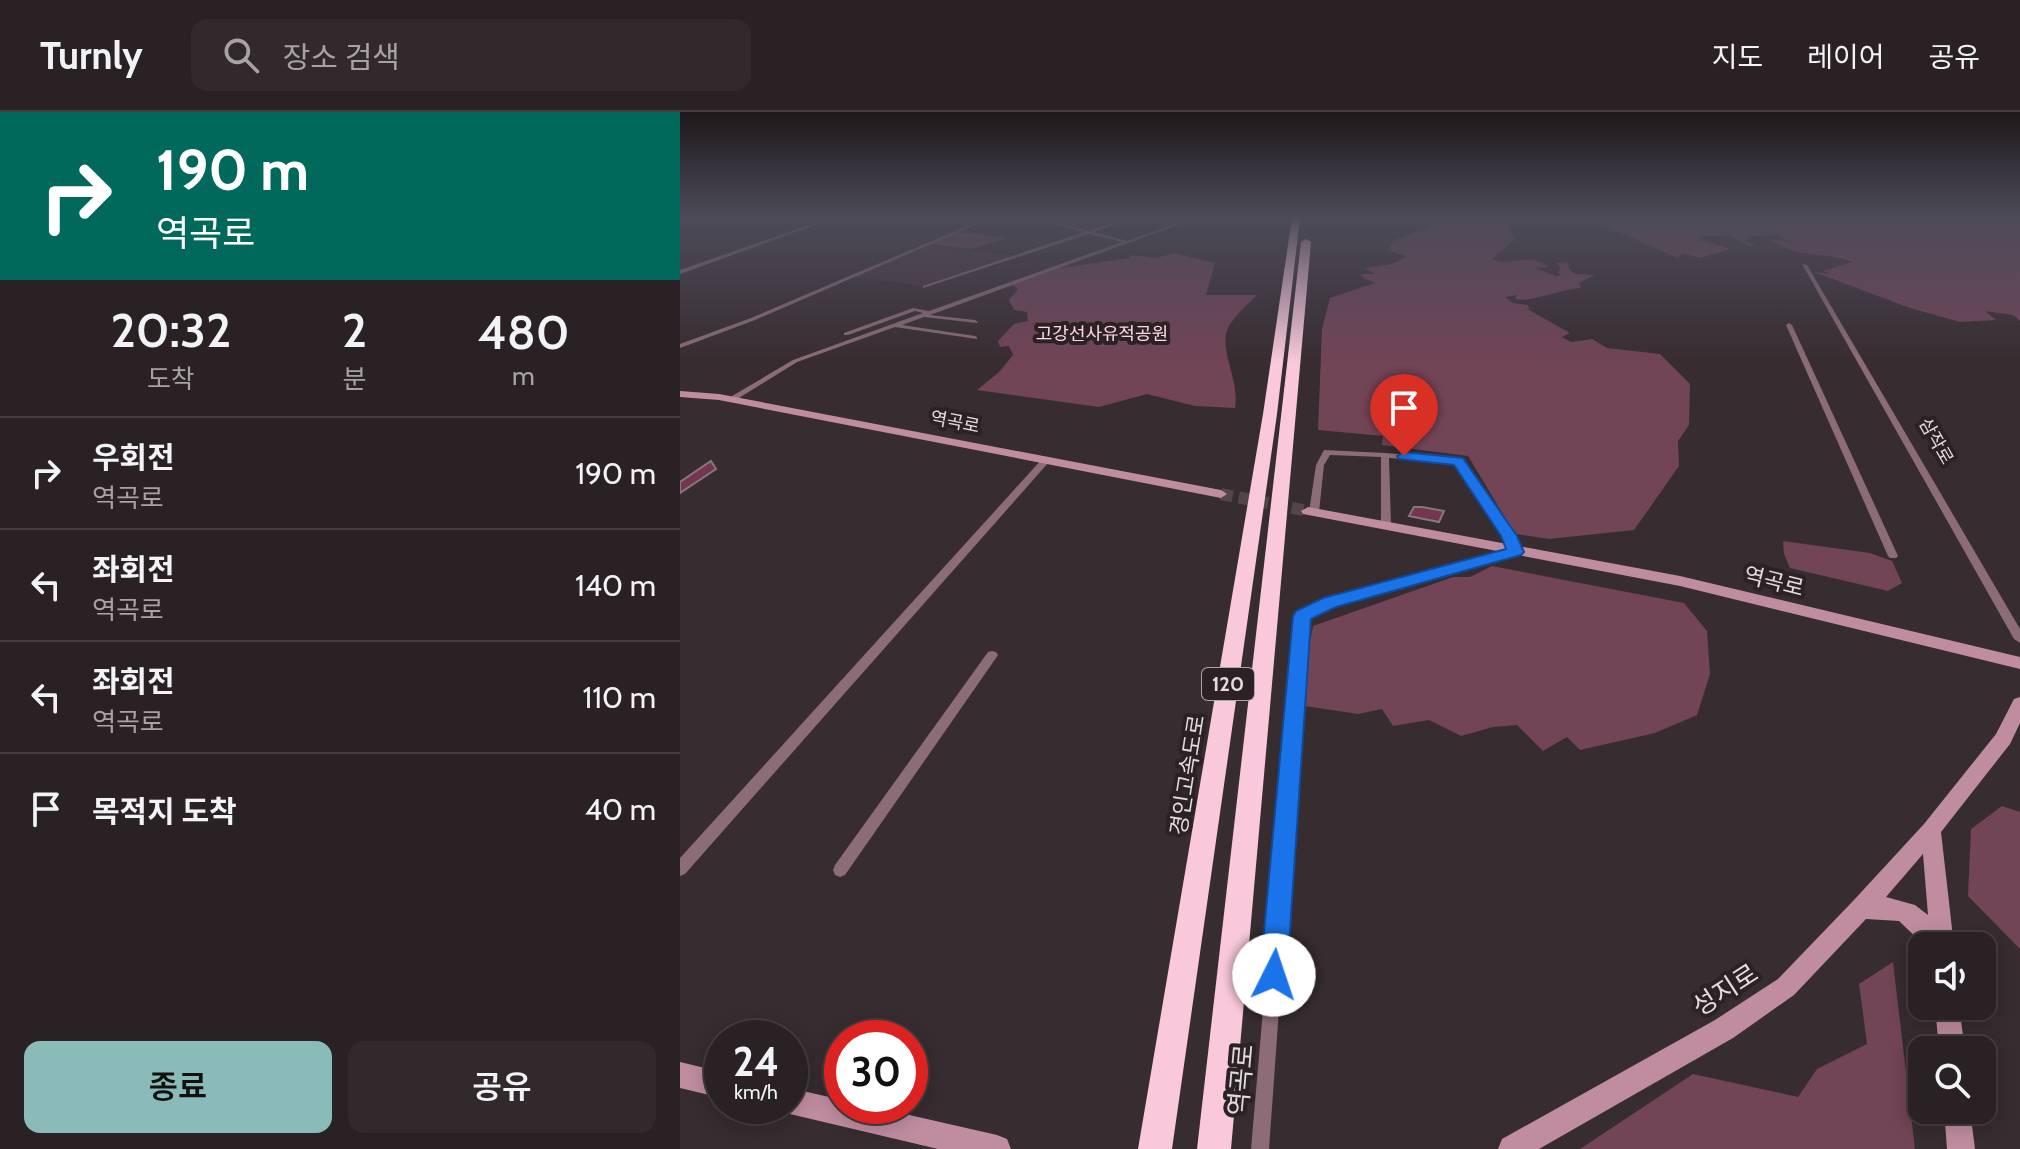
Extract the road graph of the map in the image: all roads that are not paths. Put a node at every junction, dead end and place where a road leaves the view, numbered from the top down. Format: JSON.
{"nodes":[{"id":1,"x":876,"y":266,"type":"edge"},
{"id":2,"x":986,"y":266,"type":"edge"},
{"id":3,"x":1059,"y":266,"type":"edge"},
{"id":4,"x":1290,"y":266,"type":"edge"},
{"id":5,"x":1303,"y":266,"type":"edge"},
{"id":6,"x":1805,"y":267,"type":"dead end"},
{"id":7,"x":925,"y":287,"type":"dead end"},
{"id":8,"x":925,"y":314,"type":"junction"},
{"id":9,"x":975,"y":322,"type":"dead end"},
{"id":10,"x":1789,"y":325,"type":"dead end"},
{"id":11,"x":894,"y":326,"type":"junction"},
{"id":12,"x":846,"y":334,"type":"dead end"},
{"id":13,"x":975,"y":338,"type":"dead end"},
{"id":14,"x":680,"y":346,"type":"edge"},
{"id":15,"x":680,"y":394,"type":"edge"},
{"id":16,"x":731,"y":399,"type":"junction"},
{"id":17,"x":1385,"y":455,"type":"junction"},
{"id":18,"x":1046,"y":460,"type":"junction"},
{"id":19,"x":1221,"y":494,"type":"tunnel mouth"},
{"id":20,"x":1311,"y":511,"type":"joint"},
{"id":21,"x":1386,"y":526,"type":"junction"},
{"id":22,"x":1516,"y":552,"type":"junction"},
{"id":23,"x":1893,"y":556,"type":"dead end"},
{"id":24,"x":2020,"y":639,"type":"edge"},
{"id":25,"x":992,"y":655,"type":"dead end"},
{"id":26,"x":2020,"y":663,"type":"edge"},
{"id":27,"x":2020,"y":704,"type":"edge"},
{"id":28,"x":1931,"y":830,"type":"junction"},
{"id":29,"x":680,"y":869,"type":"edge"},
{"id":30,"x":840,"y":870,"type":"dead end"},
{"id":31,"x":1861,"y":909,"type":"junction"},
{"id":32,"x":1929,"y":932,"type":"edge"},
{"id":33,"x":1939,"y":932,"type":"edge"},
{"id":34,"x":680,"y":1075,"type":"edge"},
{"id":35,"x":704,"y":1081,"type":"edge"},
{"id":36,"x":808,"y":1105,"type":"edge"},
{"id":37,"x":1958,"y":1124,"type":"edge"},
{"id":38,"x":997,"y":1149,"type":"edge"},
{"id":39,"x":1155,"y":1149,"type":"edge"},
{"id":40,"x":1214,"y":1149,"type":"edge"},
{"id":41,"x":1260,"y":1149,"type":"edge"},
{"id":42,"x":1512,"y":1149,"type":"edge"},
{"id":43,"x":1961,"y":1149,"type":"edge"}],
"edges":[{"from":1,"to":14,"type":"street"},
{"from":2,"to":7,"type":"street"},
{"from":3,"to":8,"type":"street"},
{"from":4,"to":39,"type":"highway","name":"경인고속도로","number":"120"},
{"from":5,"to":40,"type":"highway","number":"120"},
{"from":6,"to":24,"type":"street","name":"삼작로"},
{"from":8,"to":9,"type":"street"},
{"from":8,"to":11,"type":"street"},
{"from":8,"to":12,"type":"street"},
{"from":10,"to":23,"type":"street"},
{"from":11,"to":13,"type":"street"},
{"from":11,"to":16,"type":"street"},
{"from":15,"to":16,"type":"street","name":"역곡로"},
{"from":16,"to":18,"type":"street","name":"역곡로"},
{"from":17,"to":20,"type":"street"},
{"from":17,"to":21,"type":"street"},
{"from":17,"to":22,"type":"street"},
{"from":18,"to":19,"type":"street","name":"역곡로"},
{"from":18,"to":29,"type":"street"},
{"from":20,"to":21,"type":"street","name":"역곡로"},
{"from":21,"to":22,"type":"street","name":"역곡로"},
{"from":22,"to":26,"type":"street","name":"역곡로"},
{"from":22,"to":41,"type":"street","name":"역곡로"},
{"from":25,"to":30,"type":"street"},
{"from":27,"to":28,"type":"street"},
{"from":28,"to":31,"type":"street","name":"성지로"},
{"from":28,"to":33,"type":"street"},
{"from":31,"to":32,"type":"street"},
{"from":31,"to":42,"type":"street","name":"성지로"},
{"from":34,"to":35,"type":"street"},
{"from":36,"to":38,"type":"street"},
{"from":37,"to":43,"type":"street"}]}
